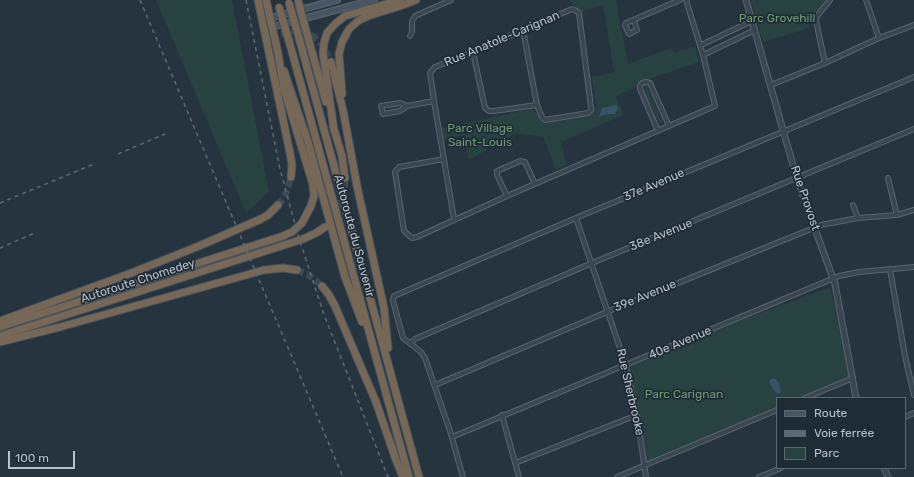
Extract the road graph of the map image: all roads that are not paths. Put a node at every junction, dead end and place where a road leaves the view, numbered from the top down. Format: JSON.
{"nodes":[{"id":1,"x":258,"y":0,"type":"edge"},
{"id":2,"x":266,"y":0,"type":"edge"},
{"id":3,"x":298,"y":0,"type":"edge"},
{"id":4,"x":337,"y":0,"type":"edge"},
{"id":5,"x":374,"y":0,"type":"edge"},
{"id":6,"x":400,"y":0,"type":"edge"},
{"id":7,"x":416,"y":0,"type":"edge"},
{"id":8,"x":451,"y":0,"type":"edge"},
{"id":9,"x":680,"y":0,"type":"edge"},
{"id":10,"x":686,"y":0,"type":"edge"},
{"id":11,"x":746,"y":0,"type":"edge"},
{"id":12,"x":830,"y":0,"type":"edge"},
{"id":13,"x":866,"y":0,"type":"edge"},
{"id":14,"x":289,"y":1,"type":"edge"},
{"id":15,"x":278,"y":3,"type":"edge"},
{"id":16,"x":270,"y":18,"type":"junction"},
{"id":17,"x":634,"y":20,"type":"dead end"},
{"id":18,"x":752,"y":21,"type":"junction"},
{"id":19,"x":914,"y":24,"type":"edge"},
{"id":20,"x":272,"y":27,"type":"junction"},
{"id":21,"x":523,"y":30,"type":"junction"},
{"id":22,"x":755,"y":30,"type":"junction"},
{"id":23,"x":410,"y":36,"type":"dead end"},
{"id":24,"x":879,"y":38,"type":"junction"},
{"id":25,"x":701,"y":45,"type":"junction"},
{"id":26,"x":473,"y":52,"type":"junction"},
{"id":27,"x":278,"y":53,"type":"junction"},
{"id":28,"x":704,"y":55,"type":"junction"},
{"id":29,"x":331,"y":62,"type":"tunnel mouth"},
{"id":30,"x":824,"y":63,"type":"junction"},
{"id":31,"x":914,"y":77,"type":"edge"},
{"id":32,"x":771,"y":85,"type":"junction"},
{"id":33,"x":434,"y":101,"type":"junction"},
{"id":34,"x":537,"y":105,"type":"junction"},
{"id":35,"x":407,"y":106,"type":"junction"},
{"id":36,"x":343,"y":110,"type":"junction"},
{"id":37,"x":669,"y":126,"type":"junction"},
{"id":38,"x":914,"y":129,"type":"edge"},
{"id":39,"x":334,"y":130,"type":"junction"},
{"id":40,"x":658,"y":131,"type":"junction"},
{"id":41,"x":784,"y":131,"type":"junction"},
{"id":42,"x":444,"y":159,"type":"junction"},
{"id":43,"x":291,"y":177,"type":"tunnel mouth"},
{"id":44,"x":345,"y":178,"type":"tunnel mouth"},
{"id":45,"x":888,"y":178,"type":"dead end"},
{"id":46,"x":797,"y":179,"type":"junction"},
{"id":47,"x":535,"y":184,"type":"junction"},
{"id":48,"x":507,"y":196,"type":"junction"},
{"id":49,"x":278,"y":205,"type":"tunnel mouth"},
{"id":50,"x":853,"y":205,"type":"dead end"},
{"id":51,"x":914,"y":210,"type":"edge"},
{"id":52,"x":897,"y":215,"type":"junction"},
{"id":53,"x":576,"y":218,"type":"junction"},
{"id":54,"x":858,"y":218,"type":"junction"},
{"id":55,"x":454,"y":219,"type":"junction"},
{"id":56,"x":325,"y":227,"type":"tunnel mouth"},
{"id":57,"x":815,"y":228,"type":"junction"},
{"id":58,"x":592,"y":264,"type":"junction"},
{"id":59,"x":914,"y":267,"type":"edge"},
{"id":60,"x":890,"y":269,"type":"junction"},
{"id":61,"x":297,"y":270,"type":"tunnel mouth"},
{"id":62,"x":833,"y":279,"type":"junction"},
{"id":63,"x":322,"y":286,"type":"tunnel mouth"},
{"id":64,"x":608,"y":311,"type":"junction"},
{"id":65,"x":0,"y":321,"type":"edge"},
{"id":66,"x":0,"y":327,"type":"edge"},
{"id":67,"x":0,"y":336,"type":"edge"},
{"id":68,"x":0,"y":342,"type":"edge"},
{"id":69,"x":410,"y":344,"type":"junction"},
{"id":70,"x":626,"y":366,"type":"junction"},
{"id":71,"x":379,"y":369,"type":"junction"},
{"id":72,"x":391,"y":370,"type":"junction"},
{"id":73,"x":853,"y":378,"type":"junction"},
{"id":74,"x":435,"y":385,"type":"junction"},
{"id":75,"x":914,"y":395,"type":"edge"},
{"id":76,"x":807,"y":397,"type":"edge"},
{"id":77,"x":856,"y":397,"type":"edge"},
{"id":78,"x":776,"y":410,"type":"edge"},
{"id":79,"x":636,"y":415,"type":"junction"},
{"id":80,"x":502,"y":416,"type":"junction"},
{"id":81,"x":452,"y":437,"type":"junction"},
{"id":82,"x":515,"y":463,"type":"junction"},
{"id":83,"x":644,"y":466,"type":"junction"},
{"id":84,"x":779,"y":469,"type":"edge"},
{"id":85,"x":403,"y":477,"type":"edge"},
{"id":86,"x":409,"y":477,"type":"edge"},
{"id":87,"x":419,"y":477,"type":"edge"},
{"id":88,"x":463,"y":477,"type":"edge"},
{"id":89,"x":519,"y":477,"type":"edge"},
{"id":90,"x":618,"y":477,"type":"edge"},
{"id":91,"x":646,"y":477,"type":"edge"},
{"id":92,"x":759,"y":477,"type":"edge"}],
"edges":[{"from":1,"to":43,"type":"highway"},
{"from":2,"to":16,"type":"highway"},
{"from":3,"to":39,"type":"highway","bridge":true},
{"from":4,"to":16,"type":"main road"},
{"from":5,"to":20,"type":"main road"},
{"from":6,"to":39,"type":"highway"},
{"from":7,"to":36,"type":"highway"},
{"from":8,"to":23,"type":"street"},
{"from":9,"to":17,"type":"street"},
{"from":10,"to":25,"type":"street"},
{"from":11,"to":18,"type":"street","name":"Rue Provost"},
{"from":12,"to":30,"type":"street"},
{"from":13,"to":24,"type":"street"},
{"from":14,"to":72,"type":"highway","name":"Autoroute du Souvenir","bridge":true},
{"from":15,"to":71,"type":"highway","name":"Autoroute du Souvenir","bridge":true},
{"from":16,"to":20,"type":"highway"},
{"from":18,"to":22,"type":"street","name":"Rue Provost"},
{"from":18,"to":25,"type":"street"},
{"from":19,"to":24,"type":"street"},
{"from":20,"to":27,"type":"highway"},
{"from":21,"to":26,"type":"street","name":"Rue Anatole-Carignan"},
{"from":21,"to":34,"type":"street"},
{"from":21,"to":34,"type":"street","name":"Rue Anatole-Carignan"},
{"from":22,"to":28,"type":"street"},
{"from":22,"to":32,"type":"street","name":"Rue Provost"},
{"from":24,"to":30,"type":"street"},
{"from":25,"to":28,"type":"street"},
{"from":26,"to":33,"type":"street","name":"Rue Anatole-Carignan"},
{"from":26,"to":34,"type":"street"},
{"from":27,"to":66,"type":"highway","name":"Autoroute Chomedey"},
{"from":27,"to":71,"type":"highway"},
{"from":28,"to":37,"type":"street"},
{"from":29,"to":36,"type":"highway"},
{"from":30,"to":32,"type":"street"},
{"from":31,"to":41,"type":"street","name":"37e Avenue"},
{"from":32,"to":41,"type":"street","name":"Rue Provost"},
{"from":33,"to":35,"type":"street"},
{"from":33,"to":42,"type":"street","name":"Rue Anatole-Carignan"},
{"from":35,"to":35,"type":"street"},
{"from":36,"to":72,"type":"highway"},
{"from":37,"to":40,"type":"street"},
{"from":37,"to":40,"type":"street"},
{"from":38,"to":46,"type":"street","name":"38e Avenue"},
{"from":39,"to":44,"type":"highway"},
{"from":40,"to":47,"type":"street"},
{"from":41,"to":46,"type":"street","name":"Rue Provost"},
{"from":41,"to":53,"type":"street","name":"37e Avenue"},
{"from":42,"to":55,"type":"street","name":"Rue Anatole-Carignan"},
{"from":42,"to":55,"type":"street"},
{"from":45,"to":52,"type":"street"},
{"from":46,"to":57,"type":"street","name":"Rue Provost"},
{"from":46,"to":58,"type":"street","name":"38e Avenue"},
{"from":47,"to":48,"type":"street"},
{"from":47,"to":48,"type":"street"},
{"from":48,"to":55,"type":"street"},
{"from":49,"to":65,"type":"highway"},
{"from":50,"to":54,"type":"street"},
{"from":51,"to":52,"type":"street","name":"39e Avenue"},
{"from":52,"to":54,"type":"street","name":"39e Avenue"},
{"from":53,"to":58,"type":"street","name":"Rue Sherbrooke"},
{"from":53,"to":69,"type":"street","name":"37e Avenue"},
{"from":54,"to":57,"type":"street","name":"39e Avenue"},
{"from":56,"to":67,"type":"highway","name":"Autoroute Chomedey"},
{"from":57,"to":62,"type":"street","name":"Rue Provost"},
{"from":57,"to":64,"type":"street","name":"39e Avenue"},
{"from":58,"to":64,"type":"street","name":"Rue Sherbrooke"},
{"from":58,"to":69,"type":"street","name":"38e Avenue"},
{"from":59,"to":60,"type":"street","name":"40e Avenue"},
{"from":60,"to":62,"type":"street","name":"40e Avenue"},
{"from":60,"to":75,"type":"street"},
{"from":61,"to":68,"type":"highway"},
{"from":62,"to":70,"type":"street","name":"40e Avenue"},
{"from":62,"to":73,"type":"street","name":"Rue Provost"},
{"from":63,"to":85,"type":"highway"},
{"from":64,"to":70,"type":"street","name":"Rue Sherbrooke"},
{"from":64,"to":74,"type":"street","name":"39e Avenue"},
{"from":69,"to":74,"type":"street"},
{"from":70,"to":79,"type":"street","name":"Rue Sherbrooke"},
{"from":70,"to":80,"type":"street","name":"40e Avenue"},
{"from":71,"to":86,"type":"highway","name":"Autoroute du Souvenir"},
{"from":72,"to":87,"type":"highway","name":"Autoroute du Souvenir"},
{"from":73,"to":76,"type":"street"},
{"from":73,"to":77,"type":"street","name":"Rue Provost"},
{"from":74,"to":81,"type":"street"},
{"from":78,"to":83,"type":"street"},
{"from":79,"to":82,"type":"street"},
{"from":79,"to":83,"type":"street","name":"Rue Sherbrooke"},
{"from":80,"to":81,"type":"street","name":"40e Avenue"},
{"from":80,"to":82,"type":"street"},
{"from":81,"to":88,"type":"street"},
{"from":82,"to":89,"type":"street"},
{"from":83,"to":90,"type":"street"},
{"from":83,"to":91,"type":"street","name":"Rue Sherbrooke"},
{"from":84,"to":92,"type":"street"}]}
